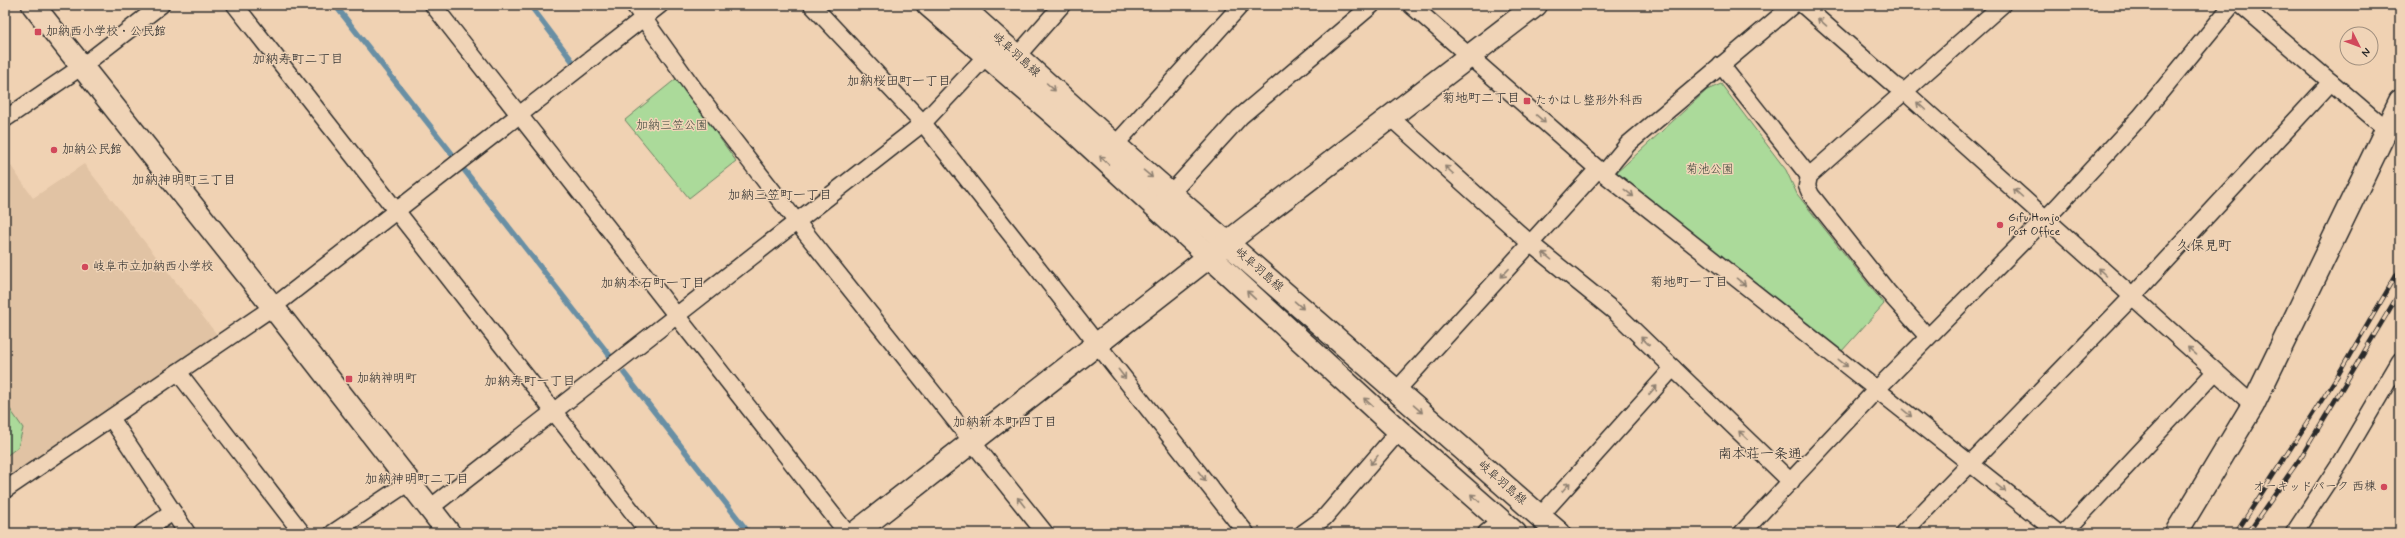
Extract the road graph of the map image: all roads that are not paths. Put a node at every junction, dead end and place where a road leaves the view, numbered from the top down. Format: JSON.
{"nodes":[{"id":1,"x":33,"y":5,"type":"edge"},
{"id":2,"x":162,"y":5,"type":"edge"},
{"id":3,"x":235,"y":5,"type":"edge"},
{"id":4,"x":433,"y":5,"type":"edge"},
{"id":5,"x":634,"y":5,"type":"edge"},
{"id":6,"x":660,"y":5,"type":"edge"},
{"id":7,"x":812,"y":5,"type":"edge"},
{"id":8,"x":928,"y":5,"type":"edge"},
{"id":9,"x":960,"y":5,"type":"edge"},
{"id":10,"x":1062,"y":5,"type":"edge"},
{"id":11,"x":1241,"y":5,"type":"edge"},
{"id":12,"x":1372,"y":5,"type":"edge"},
{"id":13,"x":1411,"y":5,"type":"edge"},
{"id":14,"x":1536,"y":5,"type":"edge"},
{"id":15,"x":1793,"y":5,"type":"edge"},
{"id":16,"x":1803,"y":5,"type":"edge"},
{"id":17,"x":2002,"y":5,"type":"edge"},
{"id":18,"x":2232,"y":5,"type":"edge"},
{"id":19,"x":2241,"y":5,"type":"edge"},
{"id":20,"x":644,"y":18,"type":"junction"},
{"id":21,"x":987,"y":55,"type":"junction"},
{"id":22,"x":1017,"y":56,"type":"junction"},
{"id":23,"x":1469,"y":57,"type":"junction"},
{"id":24,"x":1721,"y":65,"type":"junction"},
{"id":25,"x":81,"y":67,"type":"junction"},
{"id":26,"x":2332,"y":82,"type":"junction"},
{"id":27,"x":1905,"y":92,"type":"junction"},
{"id":28,"x":2400,"y":101,"type":"edge"},
{"id":29,"x":520,"y":115,"type":"junction"},
{"id":30,"x":1391,"y":118,"type":"junction"},
{"id":31,"x":5,"y":120,"type":"edge"},
{"id":32,"x":923,"y":123,"type":"junction"},
{"id":33,"x":2387,"y":130,"type":"junction"},
{"id":34,"x":1115,"y":146,"type":"junction"},
{"id":35,"x":1601,"y":171,"type":"junction"},
{"id":36,"x":1809,"y":176,"type":"junction"},
{"id":37,"x":1171,"y":193,"type":"junction"},
{"id":38,"x":397,"y":211,"type":"junction"},
{"id":39,"x":2047,"y":218,"type":"junction"},
{"id":40,"x":796,"y":221,"type":"junction"},
{"id":41,"x":1228,"y":242,"type":"junction"},
{"id":42,"x":1531,"y":244,"type":"junction"},
{"id":43,"x":1209,"y":256,"type":"junction"},
{"id":44,"x":2131,"y":298,"type":"junction"},
{"id":45,"x":273,"y":307,"type":"junction"},
{"id":46,"x":676,"y":316,"type":"junction"},
{"id":47,"x":1928,"y":337,"type":"junction"},
{"id":48,"x":1097,"y":344,"type":"junction"},
{"id":49,"x":2400,"y":362,"type":"edge"},
{"id":50,"x":1673,"y":368,"type":"junction"},
{"id":51,"x":178,"y":372,"type":"junction"},
{"id":52,"x":2215,"y":372,"type":"junction"},
{"id":53,"x":1877,"y":389,"type":"junction"},
{"id":54,"x":1396,"y":391,"type":"junction"},
{"id":55,"x":2253,"y":405,"type":"junction"},
{"id":56,"x":555,"y":411,"type":"junction"},
{"id":57,"x":111,"y":418,"type":"junction"},
{"id":58,"x":1399,"y":431,"type":"junction"},
{"id":59,"x":974,"y":441,"type":"junction"},
{"id":60,"x":1971,"y":464,"type":"junction"},
{"id":61,"x":409,"y":482,"type":"junction"},
{"id":62,"x":1791,"y":482,"type":"junction"},
{"id":63,"x":5,"y":490,"type":"edge"},
{"id":64,"x":430,"y":508,"type":"junction"},
{"id":65,"x":173,"y":512,"type":"junction"},
{"id":66,"x":1540,"y":516,"type":"junction"},
{"id":67,"x":1500,"y":529,"type":"edge"},
{"id":68,"x":142,"y":533,"type":"edge"},
{"id":69,"x":187,"y":533,"type":"edge"},
{"id":70,"x":302,"y":533,"type":"edge"},
{"id":71,"x":332,"y":533,"type":"edge"},
{"id":72,"x":449,"y":533,"type":"edge"},
{"id":73,"x":648,"y":533,"type":"edge"},
{"id":74,"x":847,"y":533,"type":"edge"},
{"id":75,"x":855,"y":533,"type":"edge"},
{"id":76,"x":1045,"y":533,"type":"edge"},
{"id":77,"x":1246,"y":533,"type":"edge"},
{"id":78,"x":1303,"y":533,"type":"edge"},
{"id":79,"x":1558,"y":533,"type":"edge"},
{"id":80,"x":1742,"y":533,"type":"edge"},
{"id":81,"x":1904,"y":533,"type":"edge"},
{"id":82,"x":2058,"y":533,"type":"edge"},
{"id":83,"x":2064,"y":533,"type":"edge"},
{"id":84,"x":2176,"y":533,"type":"edge"},
{"id":85,"x":2294,"y":533,"type":"edge"}],
"edges":[{"from":1,"to":25,"type":"street"},
{"from":2,"to":25,"type":"street"},
{"from":3,"to":38,"type":"street"},
{"from":4,"to":29,"type":"street"},
{"from":5,"to":20,"type":"street"},
{"from":6,"to":20,"type":"street"},
{"from":7,"to":32,"type":"street"},
{"from":8,"to":21,"type":"street","name":"岐阜羽島線"},
{"from":9,"to":22,"type":"street","name":"岐阜羽島線"},
{"from":10,"to":22,"type":"street"},
{"from":11,"to":34,"type":"street"},
{"from":12,"to":37,"type":"street"},
{"from":13,"to":23,"type":"street"},
{"from":14,"to":23,"type":"street"},
{"from":15,"to":24,"type":"street"},
{"from":27,"to":16,"type":"street","one_way":true},
{"from":17,"to":27,"type":"street"},
{"from":18,"to":39,"type":"street"},
{"from":19,"to":26,"type":"street"},
{"from":20,"to":29,"type":"street"},
{"from":20,"to":40,"type":"street"},
{"from":21,"to":32,"type":"street"},
{"from":43,"to":21,"type":"street","name":"岐阜羽島線","one_way":true},
{"from":22,"to":34,"type":"street","name":"岐阜羽島線","one_way":true},
{"from":23,"to":30,"type":"street"},
{"from":23,"to":35,"type":"street","one_way":true},
{"from":24,"to":35,"type":"street"},
{"from":24,"to":36,"type":"street"},
{"from":25,"to":31,"type":"street"},
{"from":25,"to":45,"type":"street"},
{"from":26,"to":33,"type":"street"},
{"from":26,"to":44,"type":"street"},
{"from":27,"to":36,"type":"street"},
{"from":39,"to":27,"type":"street","one_way":true},
{"from":28,"to":33,"type":"street"},
{"from":29,"to":38,"type":"street"},
{"from":29,"to":46,"type":"street"},
{"from":30,"to":41,"type":"street"},
{"from":42,"to":30,"type":"street","one_way":true},
{"from":32,"to":40,"type":"street"},
{"from":32,"to":48,"type":"street"},
{"from":33,"to":55,"type":"street"},
{"from":34,"to":37,"type":"street","name":"岐阜羽島線","one_way":true},
{"from":35,"to":42,"type":"street"},
{"from":35,"to":53,"type":"street","one_way":true},
{"from":36,"to":47,"type":"street"},
{"from":37,"to":41,"type":"street","name":"岐阜羽島線"},
{"from":38,"to":45,"type":"street"},
{"from":38,"to":56,"type":"street"},
{"from":44,"to":39,"type":"street","one_way":true},
{"from":39,"to":47,"type":"street"},
{"from":40,"to":46,"type":"street"},
{"from":40,"to":59,"type":"street"},
{"from":41,"to":43,"type":"street"},
{"from":41,"to":54,"type":"street","name":"岐阜羽島線","one_way":true},
{"from":50,"to":42,"type":"street","one_way":true},
{"from":42,"to":54,"type":"street","one_way":true},
{"from":43,"to":48,"type":"street"},
{"from":58,"to":43,"type":"street","name":"岐阜羽島線","one_way":true},
{"from":52,"to":44,"type":"street","one_way":true},
{"from":44,"to":60,"type":"street"},
{"from":45,"to":51,"type":"street"},
{"from":45,"to":61,"type":"street"},
{"from":46,"to":56,"type":"street"},
{"from":46,"to":74,"type":"street"},
{"from":47,"to":53,"type":"street"},
{"from":48,"to":59,"type":"street"},
{"from":48,"to":77,"type":"street","one_way":true},
{"from":49,"to":85,"type":"street"},
{"from":62,"to":50,"type":"street","one_way":true},
{"from":66,"to":50,"type":"street","one_way":true},
{"from":51,"to":57,"type":"street"},
{"from":51,"to":70,"type":"street"},
{"from":52,"to":55,"type":"street"},
{"from":52,"to":83,"type":"street"},
{"from":53,"to":60,"type":"street","one_way":true},
{"from":53,"to":62,"type":"street"},
{"from":54,"to":66,"type":"street","name":"岐阜羽島線","one_way":true},
{"from":55,"to":84,"type":"street"},
{"from":56,"to":64,"type":"street"},
{"from":56,"to":73,"type":"street"},
{"from":57,"to":63,"type":"street"},
{"from":57,"to":65,"type":"street"},
{"from":67,"to":58,"type":"street","name":"岐阜羽島線","one_way":true},
{"from":58,"to":78,"type":"street","one_way":true},
{"from":59,"to":75,"type":"street"},
{"from":76,"to":59,"type":"street","one_way":true},
{"from":60,"to":81,"type":"street"},
{"from":60,"to":82,"type":"street","one_way":true},
{"from":61,"to":64,"type":"street"},
{"from":61,"to":71,"type":"street"},
{"from":62,"to":80,"type":"street"},
{"from":64,"to":72,"type":"street"},
{"from":65,"to":68,"type":"street"},
{"from":65,"to":69,"type":"street"},
{"from":66,"to":79,"type":"street","name":"岐阜羽島線"}]}
